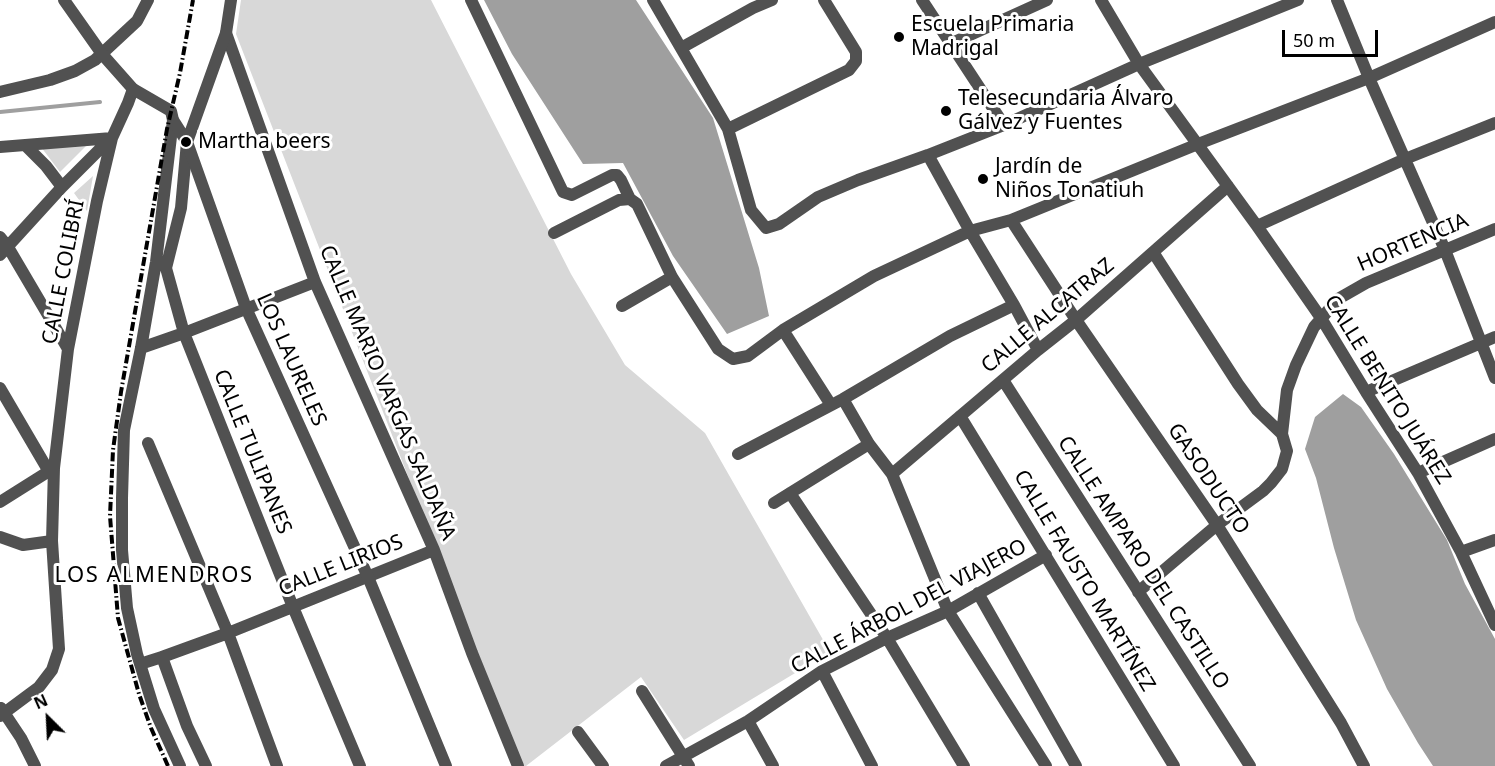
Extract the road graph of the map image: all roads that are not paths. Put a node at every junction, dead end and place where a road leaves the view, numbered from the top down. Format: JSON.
{"nodes":[{"id":1,"x":64,"y":0,"type":"edge"},
{"id":2,"x":148,"y":0,"type":"edge"},
{"id":3,"x":231,"y":0,"type":"edge"},
{"id":4,"x":471,"y":0,"type":"edge"},
{"id":5,"x":653,"y":0,"type":"edge"},
{"id":6,"x":772,"y":0,"type":"edge"},
{"id":7,"x":824,"y":0,"type":"edge"},
{"id":8,"x":922,"y":0,"type":"edge"},
{"id":9,"x":1047,"y":0,"type":"edge"},
{"id":10,"x":1101,"y":0,"type":"edge"},
{"id":11,"x":1299,"y":0,"type":"edge"},
{"id":12,"x":1337,"y":0,"type":"edge"},
{"id":13,"x":1495,"y":22,"type":"edge"},
{"id":14,"x":226,"y":33,"type":"junction"},
{"id":15,"x":950,"y":44,"type":"junction"},
{"id":16,"x":681,"y":48,"type":"junction"},
{"id":17,"x":102,"y":54,"type":"junction"},
{"id":18,"x":1139,"y":64,"type":"junction"},
{"id":19,"x":1369,"y":78,"type":"junction"},
{"id":20,"x":133,"y":89,"type":"junction"},
{"id":21,"x":0,"y":92,"type":"edge"},
{"id":22,"x":174,"y":120,"type":"junction"},
{"id":23,"x":1495,"y":123,"type":"edge"},
{"id":24,"x":1004,"y":125,"type":"junction"},
{"id":25,"x":728,"y":129,"type":"junction"},
{"id":26,"x":112,"y":138,"type":"junction"},
{"id":27,"x":187,"y":142,"type":"junction"},
{"id":28,"x":1198,"y":144,"type":"junction"},
{"id":29,"x":25,"y":145,"type":"junction"},
{"id":30,"x":0,"y":147,"type":"edge"},
{"id":31,"x":927,"y":155,"type":"junction"},
{"id":32,"x":1405,"y":159,"type":"junction"},
{"id":33,"x":1228,"y":186,"type":"junction"},
{"id":34,"x":62,"y":187,"type":"junction"},
{"id":35,"x":630,"y":199,"type":"junction"},
{"id":36,"x":1011,"y":220,"type":"junction"},
{"id":37,"x":1257,"y":226,"type":"junction"},
{"id":38,"x":1495,"y":229,"type":"edge"},
{"id":39,"x":969,"y":231,"type":"junction"},
{"id":40,"x":554,"y":233,"type":"dead end"},
{"id":41,"x":3,"y":246,"type":"edge"},
{"id":42,"x":1445,"y":250,"type":"junction"},
{"id":43,"x":1153,"y":252,"type":"junction"},
{"id":44,"x":672,"y":277,"type":"junction"},
{"id":45,"x":315,"y":282,"type":"junction"},
{"id":46,"x":1014,"y":304,"type":"junction"},
{"id":47,"x":622,"y":306,"type":"dead end"},
{"id":48,"x":246,"y":308,"type":"junction"},
{"id":49,"x":1321,"y":318,"type":"junction"},
{"id":50,"x":1076,"y":320,"type":"junction"},
{"id":51,"x":783,"y":330,"type":"junction"},
{"id":52,"x":184,"y":333,"type":"junction"},
{"id":53,"x":1495,"y":337,"type":"edge"},
{"id":54,"x":1481,"y":343,"type":"junction"},
{"id":55,"x":141,"y":348,"type":"junction"},
{"id":56,"x":68,"y":349,"type":"junction"},
{"id":57,"x":1038,"y":350,"type":"junction"},
{"id":58,"x":1495,"y":378,"type":"edge"},
{"id":59,"x":1003,"y":380,"type":"junction"},
{"id":60,"x":0,"y":388,"type":"edge"},
{"id":61,"x":1366,"y":392,"type":"junction"},
{"id":62,"x":837,"y":402,"type":"junction"},
{"id":63,"x":960,"y":416,"type":"junction"},
{"id":64,"x":1282,"y":434,"type":"junction"},
{"id":65,"x":1495,"y":439,"type":"edge"},
{"id":66,"x":148,"y":443,"type":"dead end"},
{"id":67,"x":869,"y":444,"type":"junction"},
{"id":68,"x":738,"y":454,"type":"dead end"},
{"id":69,"x":51,"y":469,"type":"junction"},
{"id":70,"x":1418,"y":473,"type":"junction"},
{"id":71,"x":892,"y":474,"type":"junction"},
{"id":72,"x":789,"y":493,"type":"junction"},
{"id":73,"x":0,"y":502,"type":"edge"},
{"id":74,"x":774,"y":503,"type":"dead end"},
{"id":75,"x":1218,"y":525,"type":"junction"},
{"id":76,"x":0,"y":537,"type":"edge"},
{"id":77,"x":1495,"y":540,"type":"edge"},
{"id":78,"x":52,"y":541,"type":"junction"},
{"id":79,"x":434,"y":550,"type":"junction"},
{"id":80,"x":1461,"y":552,"type":"junction"},
{"id":81,"x":1046,"y":555,"type":"junction"},
{"id":82,"x":368,"y":577,"type":"junction"},
{"id":83,"x":1138,"y":592,"type":"junction"},
{"id":84,"x":978,"y":593,"type":"junction"},
{"id":85,"x":292,"y":607,"type":"junction"},
{"id":86,"x":948,"y":611,"type":"junction"},
{"id":87,"x":1495,"y":625,"type":"edge"},
{"id":88,"x":228,"y":633,"type":"junction"},
{"id":89,"x":887,"y":638,"type":"junction"},
{"id":90,"x":162,"y":657,"type":"junction"},
{"id":91,"x":140,"y":664,"type":"junction"},
{"id":92,"x":822,"y":671,"type":"junction"},
{"id":93,"x":642,"y":691,"type":"dead end"},
{"id":94,"x":1,"y":712,"type":"edge"},
{"id":95,"x":748,"y":721,"type":"junction"},
{"id":96,"x":578,"y":732,"type":"dead end"},
{"id":97,"x":686,"y":761,"type":"edge"},
{"id":98,"x":35,"y":766,"type":"edge"},
{"id":99,"x":180,"y":766,"type":"edge"},
{"id":100,"x":206,"y":766,"type":"edge"},
{"id":101,"x":277,"y":766,"type":"edge"},
{"id":102,"x":360,"y":766,"type":"edge"},
{"id":103,"x":446,"y":766,"type":"edge"},
{"id":104,"x":518,"y":766,"type":"edge"},
{"id":105,"x":603,"y":766,"type":"edge"},
{"id":106,"x":666,"y":766,"type":"edge"},
{"id":107,"x":773,"y":766,"type":"edge"},
{"id":108,"x":872,"y":766,"type":"edge"},
{"id":109,"x":964,"y":766,"type":"edge"},
{"id":110,"x":1047,"y":766,"type":"edge"},
{"id":111,"x":1076,"y":766,"type":"edge"},
{"id":112,"x":1174,"y":766,"type":"edge"},
{"id":113,"x":1250,"y":766,"type":"edge"},
{"id":114,"x":1364,"y":766,"type":"edge"}],
"edges":[{"from":1,"to":17,"type":"street","name":"LOS LAURELES"},
{"from":2,"to":17,"type":"street"},
{"from":3,"to":14,"type":"street","name":"CALLE TULIPANES"},
{"from":4,"to":35,"type":"street"},
{"from":5,"to":16,"type":"street"},
{"from":6,"to":16,"type":"street"},
{"from":7,"to":25,"type":"street"},
{"from":8,"to":15,"type":"street"},
{"from":9,"to":15,"type":"street"},
{"from":10,"to":18,"type":"street","name":"CALLE BENITO JUÁREZ"},
{"from":11,"to":18,"type":"street"},
{"from":12,"to":19,"type":"street"},
{"from":13,"to":19,"type":"street"},
{"from":14,"to":27,"type":"street","name":"CALLE TULIPANES"},
{"from":14,"to":45,"type":"street","name":"CALLE MARIO VARGAS SALDAÑA"},
{"from":15,"to":24,"type":"street"},
{"from":16,"to":25,"type":"street"},
{"from":17,"to":20,"type":"street","name":"LOS LAURELES"},
{"from":17,"to":21,"type":"street"},
{"from":18,"to":24,"type":"street"},
{"from":18,"to":28,"type":"street","name":"CALLE BENITO JUÁREZ"},
{"from":19,"to":28,"type":"street"},
{"from":19,"to":32,"type":"street"},
{"from":20,"to":22,"type":"street","name":"LOS LAURELES"},
{"from":20,"to":26,"type":"street","name":"CALLE COLIBRÍ"},
{"from":22,"to":27,"type":"street","name":"LOS LAURELES"},
{"from":22,"to":55,"type":"street"},
{"from":23,"to":32,"type":"street"},
{"from":24,"to":31,"type":"street"},
{"from":25,"to":31,"type":"street"},
{"from":26,"to":29,"type":"street"},
{"from":26,"to":34,"type":"street"},
{"from":26,"to":56,"type":"street","name":"CALLE COLIBRÍ"},
{"from":27,"to":48,"type":"street","name":"LOS LAURELES"},
{"from":27,"to":52,"type":"street","name":"CALLE TULIPANES"},
{"from":28,"to":33,"type":"street","name":"CALLE BENITO JUÁREZ"},
{"from":28,"to":36,"type":"street"},
{"from":29,"to":30,"type":"street"},
{"from":29,"to":34,"type":"street"},
{"from":31,"to":39,"type":"street"},
{"from":32,"to":37,"type":"street"},
{"from":32,"to":42,"type":"street"},
{"from":33,"to":37,"type":"street","name":"CALLE BENITO JUÁREZ"},
{"from":33,"to":43,"type":"street","name":"CALLE ALCATRAZ"},
{"from":34,"to":41,"type":"street"},
{"from":35,"to":40,"type":"street"},
{"from":35,"to":44,"type":"street"},
{"from":36,"to":39,"type":"street"},
{"from":36,"to":50,"type":"street","name":"GASODUCTO"},
{"from":37,"to":49,"type":"street","name":"CALLE BENITO JUÁREZ"},
{"from":38,"to":42,"type":"street","name":"HORTENCIA"},
{"from":39,"to":46,"type":"street"},
{"from":39,"to":51,"type":"street"},
{"from":41,"to":56,"type":"street"},
{"from":42,"to":49,"type":"street","name":"HORTENCIA"},
{"from":42,"to":54,"type":"street"},
{"from":43,"to":50,"type":"street","name":"CALLE ALCATRAZ"},
{"from":43,"to":64,"type":"street"},
{"from":44,"to":47,"type":"street"},
{"from":44,"to":51,"type":"street"},
{"from":45,"to":48,"type":"street"},
{"from":45,"to":79,"type":"street","name":"CALLE MARIO VARGAS SALDAÑA"},
{"from":46,"to":57,"type":"street"},
{"from":46,"to":62,"type":"street"},
{"from":48,"to":52,"type":"street"},
{"from":48,"to":82,"type":"street","name":"LOS LAURELES"},
{"from":49,"to":61,"type":"street","name":"CALLE BENITO JUÁREZ"},
{"from":49,"to":64,"type":"street","name":"HORTENCIA"},
{"from":50,"to":57,"type":"street","name":"CALLE ALCATRAZ"},
{"from":50,"to":75,"type":"street","name":"GASODUCTO"},
{"from":51,"to":62,"type":"street"},
{"from":52,"to":55,"type":"street"},
{"from":52,"to":85,"type":"street","name":"CALLE TULIPANES"},
{"from":53,"to":54,"type":"street"},
{"from":54,"to":58,"type":"street"},
{"from":54,"to":61,"type":"street"},
{"from":55,"to":91,"type":"street"},
{"from":56,"to":69,"type":"street","name":"CALLE COLIBRÍ"},
{"from":57,"to":59,"type":"street","name":"CALLE ALCATRAZ"},
{"from":59,"to":63,"type":"street","name":"CALLE ALCATRAZ"},
{"from":59,"to":83,"type":"street","name":"CALLE AMPARO DEL CASTILLO"},
{"from":60,"to":69,"type":"street"},
{"from":61,"to":70,"type":"street","name":"CALLE BENITO JUÁREZ"},
{"from":62,"to":67,"type":"street"},
{"from":62,"to":68,"type":"street"},
{"from":63,"to":71,"type":"street","name":"CALLE ALCATRAZ"},
{"from":63,"to":81,"type":"street","name":"CALLE FAUSTO MARTÍNEZ"},
{"from":64,"to":75,"type":"street","name":"HORTENCIA"},
{"from":65,"to":70,"type":"street"},
{"from":66,"to":88,"type":"street"},
{"from":67,"to":71,"type":"street"},
{"from":67,"to":72,"type":"street"},
{"from":69,"to":73,"type":"street"},
{"from":69,"to":78,"type":"street","name":"CALLE COLIBRÍ"},
{"from":70,"to":80,"type":"street","name":"CALLE BENITO JUÁREZ"},
{"from":71,"to":86,"type":"street"},
{"from":72,"to":74,"type":"street"},
{"from":72,"to":89,"type":"street"},
{"from":75,"to":83,"type":"street","name":"HORTENCIA"},
{"from":75,"to":114,"type":"street","name":"GASODUCTO"},
{"from":76,"to":78,"type":"street"},
{"from":77,"to":80,"type":"street"},
{"from":78,"to":94,"type":"street","name":"CALLE COLIBRÍ"},
{"from":79,"to":82,"type":"street","name":"CALLE LIRIOS"},
{"from":79,"to":104,"type":"street","name":"CALLE MARIO VARGAS SALDAÑA"},
{"from":80,"to":87,"type":"street","name":"CALLE BENITO JUÁREZ"},
{"from":81,"to":84,"type":"street","name":"CALLE ÁRBOL DEL VIAJERO"},
{"from":81,"to":112,"type":"street","name":"CALLE FAUSTO MARTÍNEZ"},
{"from":82,"to":85,"type":"street","name":"CALLE LIRIOS"},
{"from":82,"to":103,"type":"street","name":"LOS LAURELES"},
{"from":83,"to":113,"type":"street","name":"CALLE AMPARO DEL CASTILLO"},
{"from":84,"to":86,"type":"street","name":"CALLE ÁRBOL DEL VIAJERO"},
{"from":84,"to":111,"type":"street"},
{"from":85,"to":88,"type":"street","name":"CALLE LIRIOS"},
{"from":85,"to":102,"type":"street","name":"CALLE TULIPANES"},
{"from":86,"to":89,"type":"street","name":"CALLE ÁRBOL DEL VIAJERO"},
{"from":86,"to":110,"type":"street"},
{"from":88,"to":90,"type":"street","name":"CALLE LIRIOS"},
{"from":88,"to":101,"type":"street"},
{"from":89,"to":92,"type":"street","name":"CALLE ÁRBOL DEL VIAJERO"},
{"from":89,"to":109,"type":"street"},
{"from":90,"to":91,"type":"street","name":"CALLE LIRIOS"},
{"from":90,"to":100,"type":"street"},
{"from":91,"to":99,"type":"street"},
{"from":92,"to":95,"type":"street","name":"CALLE ÁRBOL DEL VIAJERO"},
{"from":92,"to":108,"type":"street"},
{"from":93,"to":97,"type":"street"},
{"from":94,"to":98,"type":"street"},
{"from":95,"to":97,"type":"street","name":"CALLE ÁRBOL DEL VIAJERO"},
{"from":95,"to":107,"type":"street"},
{"from":96,"to":105,"type":"street"},
{"from":97,"to":106,"type":"street","name":"CALLE ÁRBOL DEL VIAJERO"}]}
